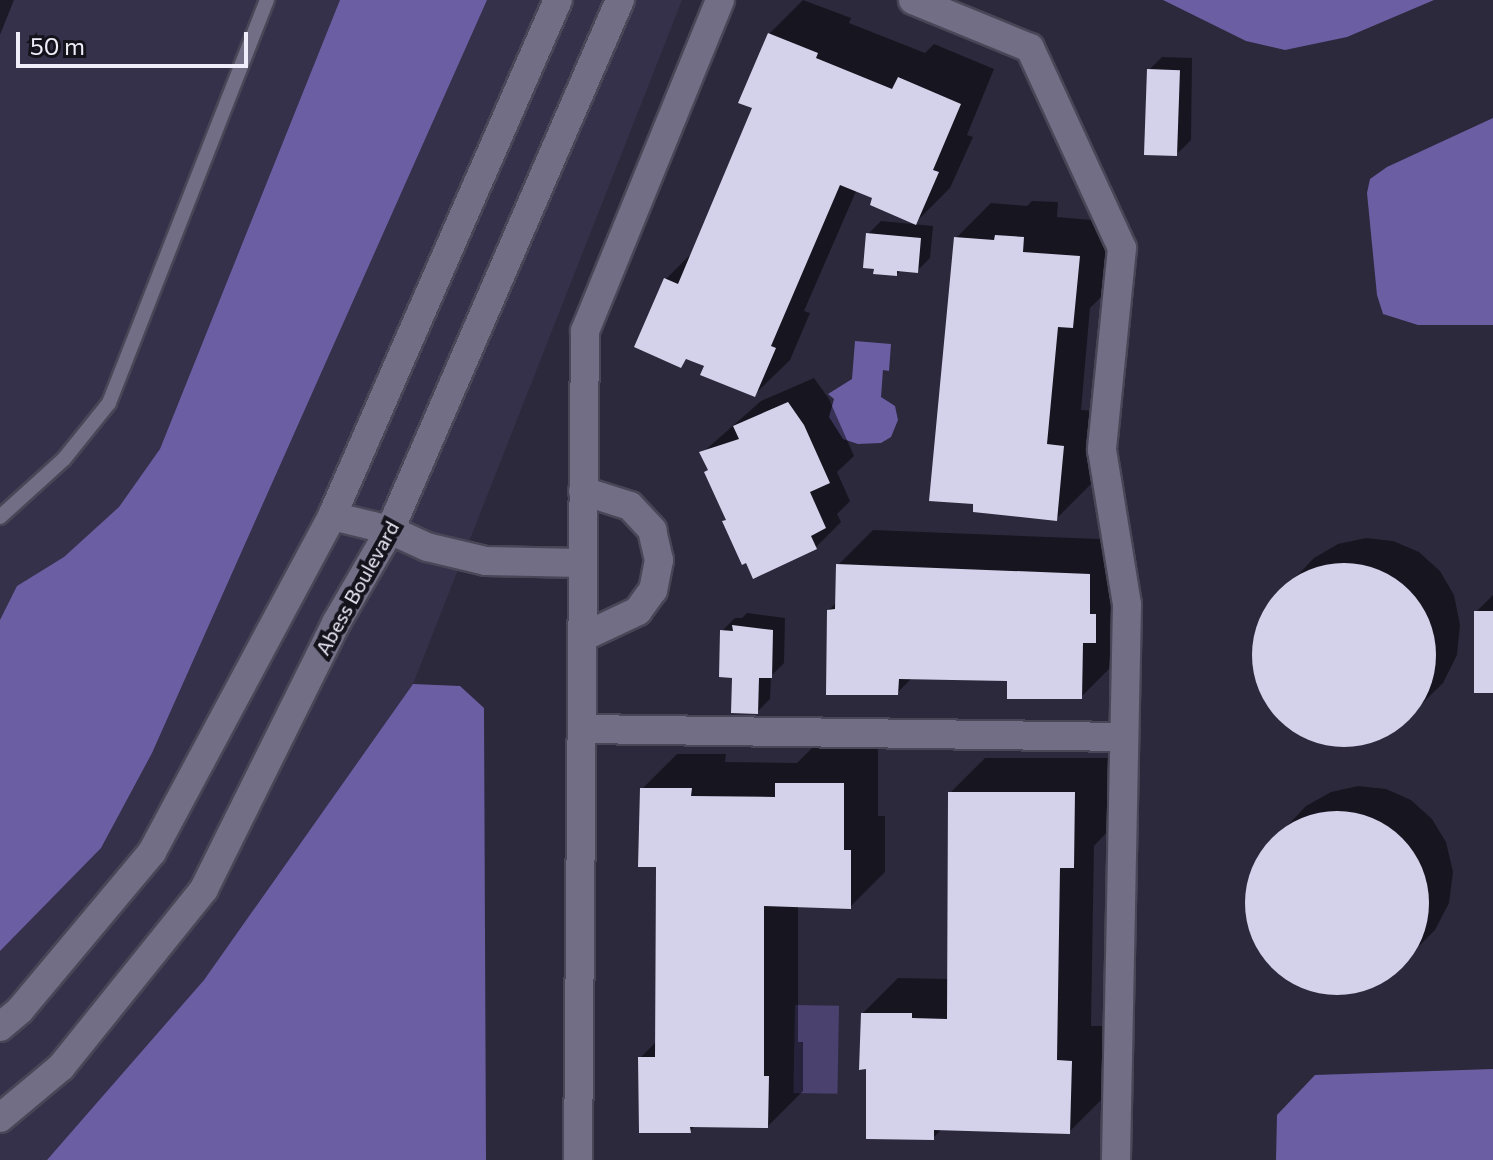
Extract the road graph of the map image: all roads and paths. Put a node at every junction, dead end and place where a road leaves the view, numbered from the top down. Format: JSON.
{"nodes":[{"id":1,"x":267,"y":0,"type":"edge"},
{"id":2,"x":558,"y":0,"type":"edge"},
{"id":3,"x":620,"y":0,"type":"edge"},
{"id":4,"x":720,"y":0,"type":"edge"},
{"id":5,"x":913,"y":0,"type":"edge"},
{"id":6,"x":583,"y":491,"type":"junction"},
{"id":7,"x":332,"y":516,"type":"junction"},
{"id":8,"x":0,"y":517,"type":"edge"},
{"id":9,"x":390,"y":530,"type":"junction"},
{"id":10,"x":582,"y":563,"type":"junction"},
{"id":11,"x":583,"y":637,"type":"junction"},
{"id":12,"x":584,"y":729,"type":"junction"},
{"id":13,"x":1124,"y":737,"type":"junction"},
{"id":14,"x":0,"y":1027,"type":"edge"},
{"id":15,"x":0,"y":1118,"type":"edge"},
{"id":16,"x":578,"y":1160,"type":"edge"},
{"id":17,"x":1116,"y":1160,"type":"edge"}],
"edges":[{"from":1,"to":8,"type":"lane"},
{"from":2,"to":7,"type":"street"},
{"from":3,"to":9,"type":"street","name":"Abess Boulevard"},
{"from":4,"to":6,"type":"street"},
{"from":5,"to":13,"type":"street"},
{"from":6,"to":10,"type":"street"},
{"from":6,"to":11,"type":"street"},
{"from":7,"to":9,"type":"street"},
{"from":7,"to":14,"type":"street"},
{"from":9,"to":10,"type":"street"},
{"from":9,"to":15,"type":"street","name":"Abess Boulevard"},
{"from":10,"to":11,"type":"street"},
{"from":11,"to":12,"type":"street"},
{"from":12,"to":13,"type":"street"},
{"from":12,"to":16,"type":"street"},
{"from":13,"to":17,"type":"street"}]}
